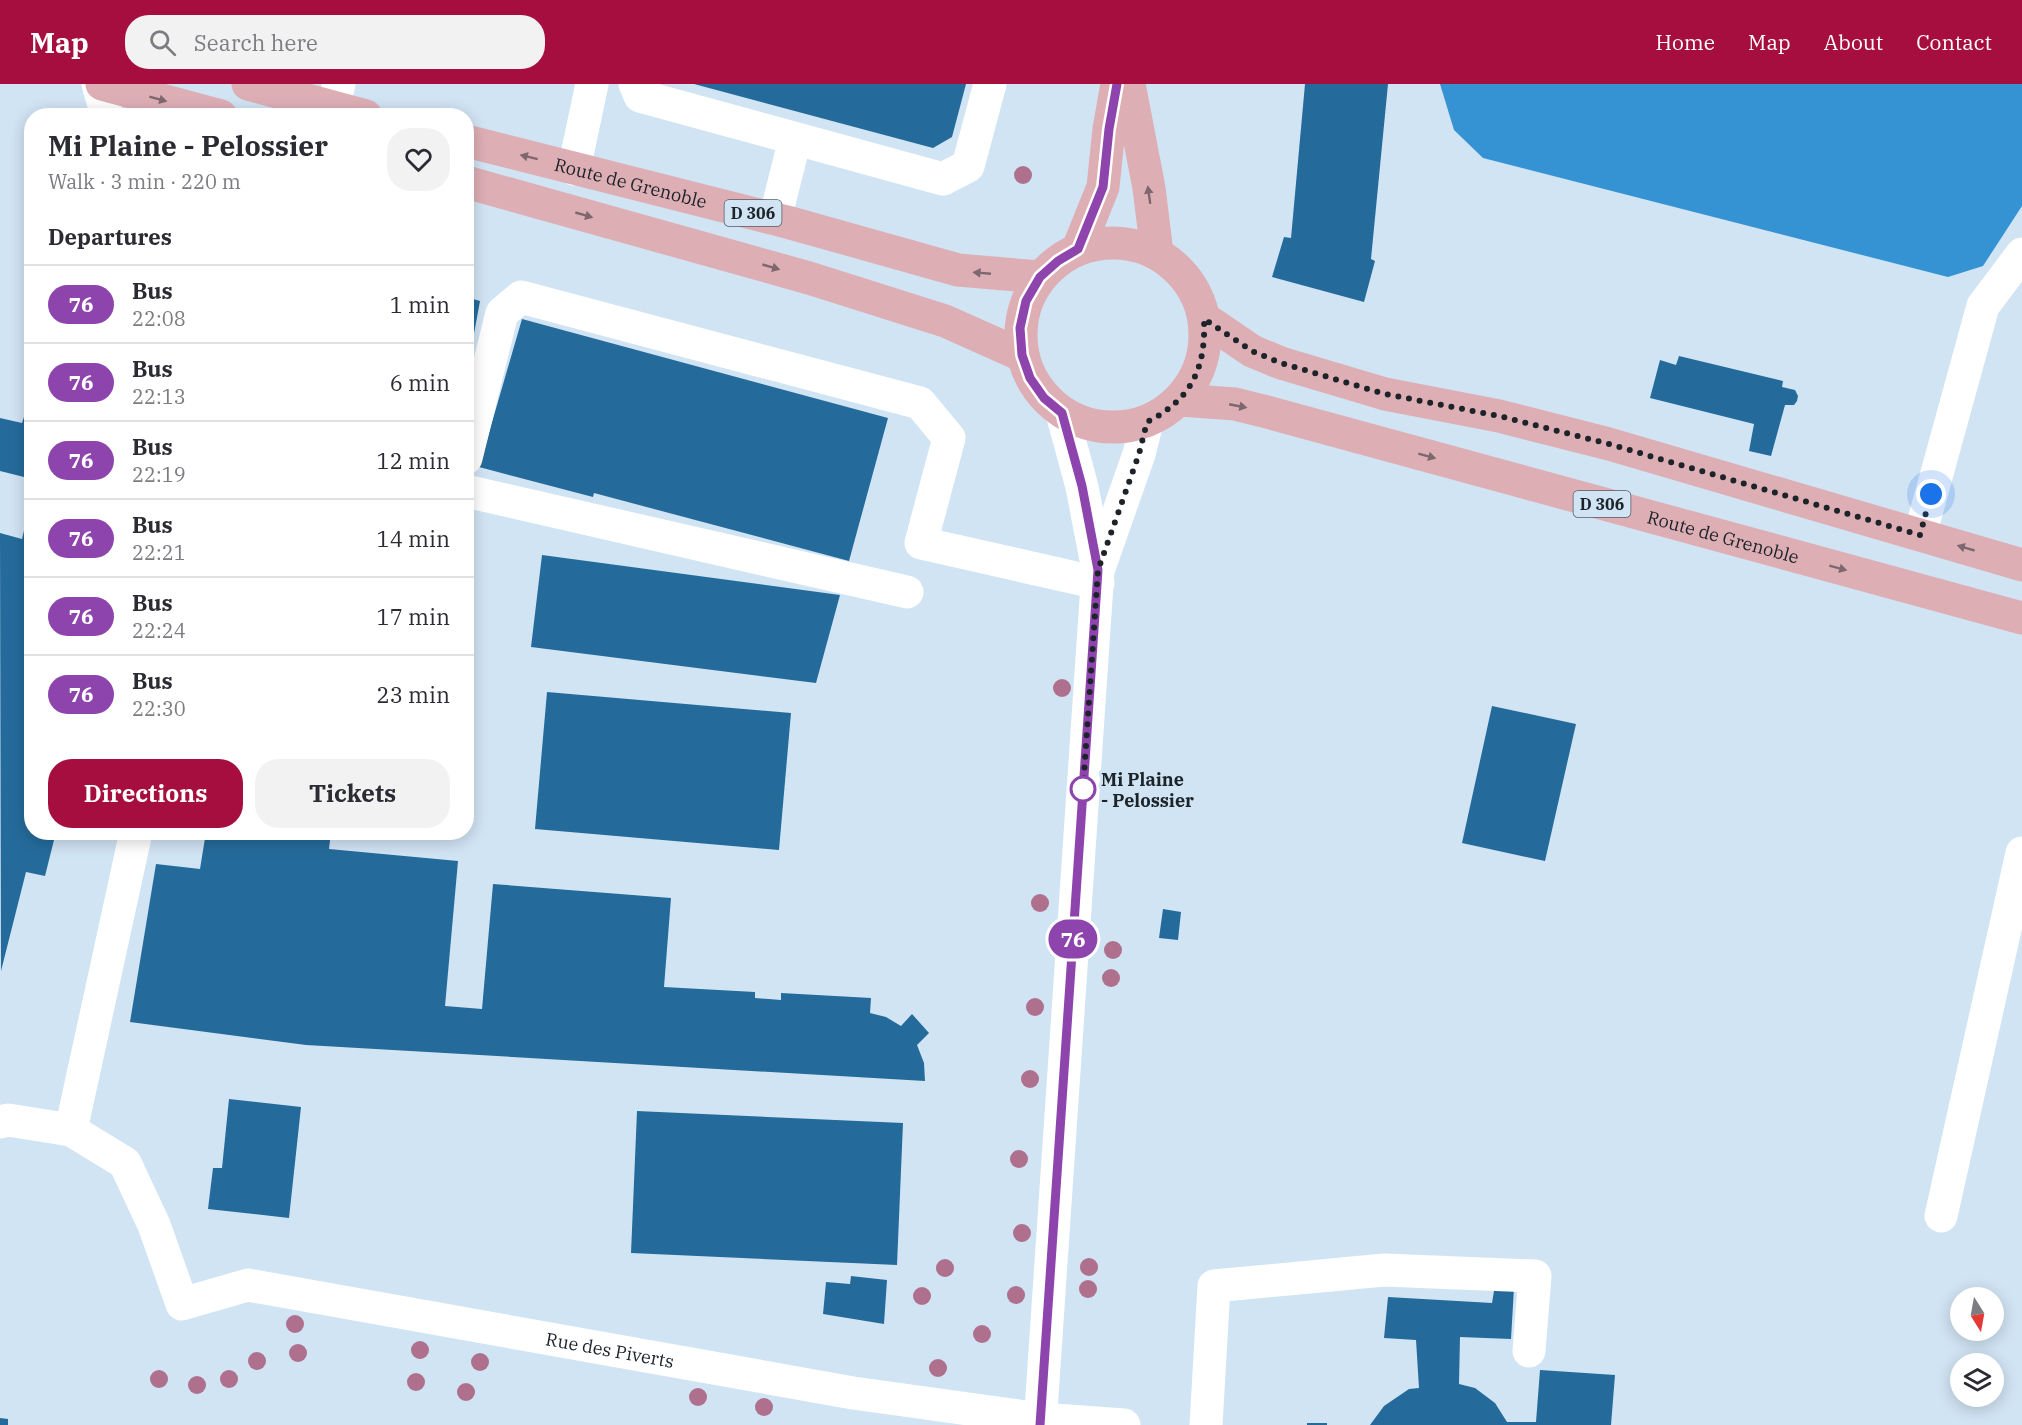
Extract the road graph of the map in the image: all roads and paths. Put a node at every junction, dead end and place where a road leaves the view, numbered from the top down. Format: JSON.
{"nodes":[{"id":1,"x":100,"y":84,"type":"edge"},
{"id":2,"x":248,"y":84,"type":"edge"},
{"id":3,"x":592,"y":84,"type":"edge"},
{"id":4,"x":990,"y":84,"type":"edge"},
{"id":5,"x":1117,"y":84,"type":"edge"},
{"id":6,"x":1129,"y":84,"type":"edge"},
{"id":7,"x":637,"y":90,"type":"edge"},
{"id":8,"x":336,"y":95,"type":"edge"},
{"id":9,"x":105,"y":108,"type":"edge"},
{"id":10,"x":191,"y":108,"type":"edge"},
{"id":11,"x":355,"y":108,"type":"edge"},
{"id":12,"x":795,"y":139,"type":"junction"},
{"id":13,"x":474,"y":143,"type":"edge"},
{"id":14,"x":574,"y":169,"type":"junction"},
{"id":15,"x":474,"y":184,"type":"edge"},
{"id":16,"x":775,"y":219,"type":"junction"},
{"id":17,"x":1078,"y":249,"type":"junction"},
{"id":18,"x":1157,"y":253,"type":"junction"},
{"id":19,"x":2022,"y":254,"type":"edge"},
{"id":20,"x":1040,"y":277,"type":"junction"},
{"id":21,"x":1204,"y":319,"type":"junction"},
{"id":22,"x":1022,"y":355,"type":"junction"},
{"id":23,"x":1180,"y":400,"type":"junction"},
{"id":24,"x":1062,"y":413,"type":"junction"},
{"id":25,"x":1147,"y":422,"type":"junction"},
{"id":26,"x":474,"y":426,"type":"edge"},
{"id":27,"x":474,"y":493,"type":"edge"},
{"id":28,"x":1920,"y":535,"type":"junction"},
{"id":29,"x":2022,"y":565,"type":"edge"},
{"id":30,"x":1098,"y":576,"type":"junction"},
{"id":31,"x":907,"y":592,"type":"dead end"},
{"id":32,"x":2022,"y":618,"type":"edge"},
{"id":33,"x":134,"y":840,"type":"edge"},
{"id":34,"x":2022,"y":853,"type":"edge"},
{"id":35,"x":0,"y":1122,"type":"edge"},
{"id":36,"x":71,"y":1130,"type":"junction"},
{"id":37,"x":1941,"y":1216,"type":"dead end"},
{"id":38,"x":1528,"y":1351,"type":"dead end"},
{"id":39,"x":1040,"y":1422,"type":"edge"},
{"id":40,"x":1124,"y":1425,"type":"edge"},
{"id":41,"x":1206,"y":1425,"type":"edge"}],
"edges":[{"from":1,"to":9,"type":"street"},
{"from":1,"to":10,"type":"main road","one_way":true},
{"from":2,"to":8,"type":"main road"},
{"from":3,"to":14,"type":"street"},
{"from":4,"to":12,"type":"street"},
{"from":5,"to":17,"type":"main road"},
{"from":18,"to":6,"type":"main road","one_way":true},
{"from":7,"to":12,"type":"street"},
{"from":8,"to":11,"type":"main road"},
{"from":12,"to":16,"type":"street"},
{"from":14,"to":13,"type":"main road","name":"Route de Grenoble","number":"D 306","one_way":true},
{"from":14,"to":16,"type":"main road","name":"Route de Grenoble","number":"D 306"},
{"from":15,"to":22,"type":"main road","one_way":true},
{"from":20,"to":16,"type":"main road","name":"Route de Grenoble","number":"D 306","one_way":true},
{"from":17,"to":18,"type":"main road"},
{"from":17,"to":20,"type":"main road"},
{"from":18,"to":21,"type":"main road"},
{"from":19,"to":28,"type":"street"},
{"from":20,"to":22,"type":"main road"},
{"from":21,"to":23,"type":"main road"},
{"from":21,"to":28,"type":"main road"},
{"from":22,"to":24,"type":"main road"},
{"from":23,"to":25,"type":"main road"},
{"from":23,"to":32,"type":"main road","name":"Route de Grenoble","number":"D 306","one_way":true},
{"from":24,"to":25,"type":"main road"},
{"from":24,"to":30,"type":"street"},
{"from":25,"to":30,"type":"street"},
{"from":26,"to":30,"type":"street"},
{"from":27,"to":31,"type":"street"},
{"from":29,"to":28,"type":"main road","one_way":true},
{"from":30,"to":39,"type":"street"},
{"from":33,"to":36,"type":"street"},
{"from":34,"to":37,"type":"street"},
{"from":35,"to":36,"type":"street"},
{"from":36,"to":39,"type":"street","name":"Rue des Piverts"},
{"from":38,"to":41,"type":"street"},
{"from":39,"to":40,"type":"street","name":"Rue des Piverts"}]}
